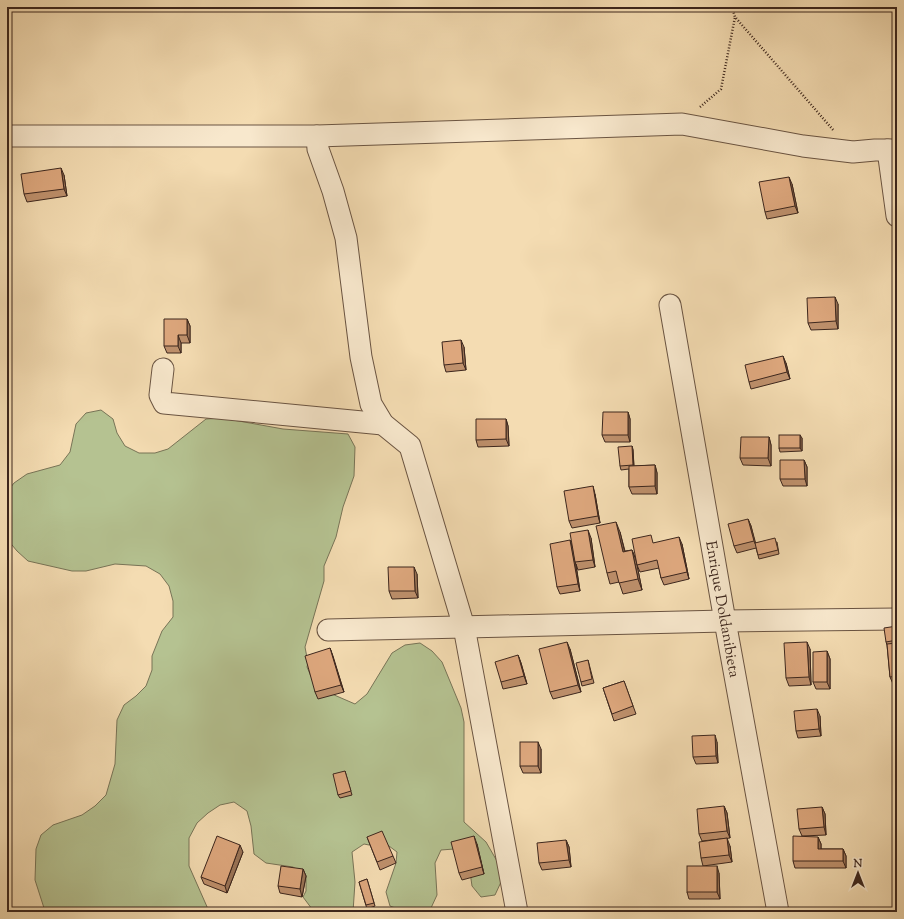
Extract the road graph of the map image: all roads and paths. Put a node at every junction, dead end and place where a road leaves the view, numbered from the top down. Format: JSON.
{"nodes":[{"id":1,"x":732,"y":7,"type":"edge"},
{"id":2,"x":735,"y":16,"type":"junction"},
{"id":3,"x":682,"y":124,"type":"junction"},
{"id":4,"x":7,"y":136,"type":"edge"},
{"id":5,"x":316,"y":136,"type":"junction"},
{"id":6,"x":892,"y":150,"type":"edge"},
{"id":7,"x":853,"y":152,"type":"junction"},
{"id":8,"x":897,"y":216,"type":"edge"},
{"id":9,"x":670,"y":305,"type":"dead end"},
{"id":10,"x":163,"y":369,"type":"dead end"},
{"id":11,"x":383,"y":424,"type":"junction"},
{"id":12,"x":897,"y":619,"type":"edge"},
{"id":13,"x":725,"y":621,"type":"junction"},
{"id":14,"x":464,"y":627,"type":"junction"},
{"id":15,"x":328,"y":630,"type":"dead end"},
{"id":16,"x":517,"y":912,"type":"edge"},
{"id":17,"x":778,"y":912,"type":"edge"}],
"edges":[{"from":1,"to":2,"type":"path"},
{"from":2,"to":3,"type":"path"},
{"from":2,"to":7,"type":"path"},
{"from":3,"to":5,"type":"street"},
{"from":3,"to":7,"type":"street"},
{"from":4,"to":5,"type":"street"},
{"from":5,"to":11,"type":"street"},
{"from":6,"to":7,"type":"street"},
{"from":6,"to":8,"type":"street"},
{"from":9,"to":13,"type":"street","name":"Enrique Doldanibieta"},
{"from":10,"to":11,"type":"street"},
{"from":11,"to":14,"type":"street"},
{"from":12,"to":13,"type":"street"},
{"from":13,"to":14,"type":"street"},
{"from":13,"to":17,"type":"street","name":"Enrique Doldanibieta"},
{"from":14,"to":15,"type":"street"},
{"from":14,"to":16,"type":"street"}]}
